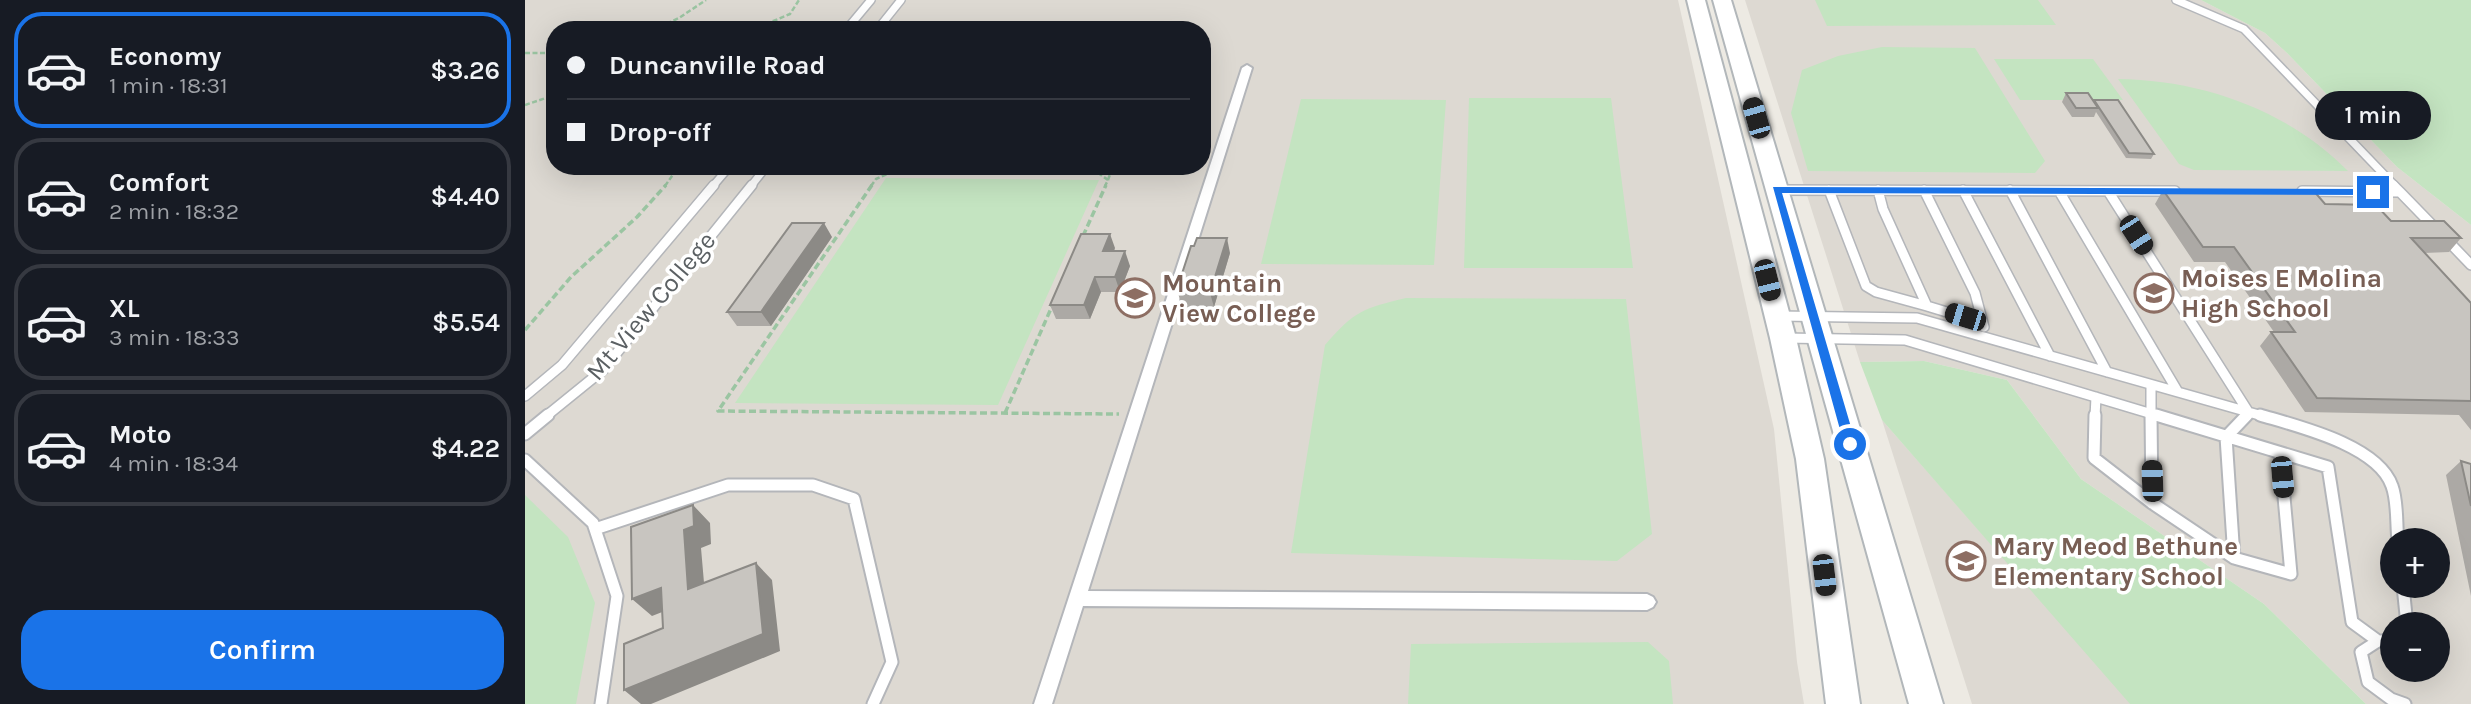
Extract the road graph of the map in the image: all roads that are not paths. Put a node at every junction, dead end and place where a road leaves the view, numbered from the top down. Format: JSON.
{"nodes":[{"id":1,"x":871,"y":0,"type":"edge"},
{"id":2,"x":901,"y":0,"type":"edge"},
{"id":3,"x":1696,"y":0,"type":"edge"},
{"id":4,"x":1722,"y":0,"type":"edge"},
{"id":5,"x":2176,"y":0,"type":"edge"},
{"id":6,"x":854,"y":21,"type":"edge"},
{"id":7,"x":884,"y":21,"type":"edge"},
{"id":8,"x":1247,"y":68,"type":"dead end"},
{"id":9,"x":722,"y":175,"type":"edge"},
{"id":10,"x":760,"y":175,"type":"edge"},
{"id":11,"x":1777,"y":190,"type":"junction"},
{"id":12,"x":1829,"y":190,"type":"junction"},
{"id":13,"x":1878,"y":190,"type":"junction"},
{"id":14,"x":1924,"y":190,"type":"junction"},
{"id":15,"x":1963,"y":190,"type":"junction"},
{"id":16,"x":2010,"y":190,"type":"junction"},
{"id":17,"x":2059,"y":191,"type":"junction"},
{"id":18,"x":2108,"y":191,"type":"junction"},
{"id":19,"x":2191,"y":191,"type":"edge"},
{"id":20,"x":2289,"y":191,"type":"edge"},
{"id":21,"x":2400,"y":192,"type":"junction"},
{"id":22,"x":2471,"y":265,"type":"edge"},
{"id":23,"x":1927,"y":306,"type":"junction"},
{"id":24,"x":1983,"y":323,"type":"junction"},
{"id":25,"x":1780,"y":327,"type":"junction"},
{"id":26,"x":1816,"y":328,"type":"junction"},
{"id":27,"x":1986,"y":337,"type":"junction"},
{"id":28,"x":2050,"y":356,"type":"junction"},
{"id":29,"x":2107,"y":372,"type":"junction"},
{"id":30,"x":2151,"y":385,"type":"junction"},
{"id":31,"x":2178,"y":392,"type":"junction"},
{"id":32,"x":525,"y":396,"type":"edge"},
{"id":33,"x":2097,"y":397,"type":"junction"},
{"id":34,"x":2249,"y":413,"type":"junction"},
{"id":35,"x":2150,"y":414,"type":"junction"},
{"id":36,"x":525,"y":434,"type":"edge"},
{"id":37,"x":2227,"y":437,"type":"junction"},
{"id":38,"x":2280,"y":453,"type":"junction"},
{"id":39,"x":525,"y":460,"type":"edge"},
{"id":40,"x":2153,"y":503,"type":"junction"},
{"id":41,"x":595,"y":528,"type":"junction"},
{"id":42,"x":2397,"y":528,"type":"edge"},
{"id":43,"x":2234,"y":558,"type":"junction"},
{"id":44,"x":1076,"y":598,"type":"junction"},
{"id":45,"x":1647,"y":602,"type":"dead end"},
{"id":46,"x":2378,"y":640,"type":"joint"},
{"id":47,"x":601,"y":704,"type":"edge"},
{"id":48,"x":873,"y":704,"type":"edge"},
{"id":49,"x":1043,"y":704,"type":"edge"},
{"id":50,"x":1843,"y":704,"type":"edge"},
{"id":51,"x":1926,"y":704,"type":"edge"},
{"id":52,"x":2405,"y":704,"type":"edge"}],
"edges":[{"from":1,"to":6,"type":"lane"},
{"from":2,"to":7,"type":"lane"},
{"from":3,"to":25,"type":"main road"},
{"from":4,"to":11,"type":"main road"},
{"from":5,"to":21,"type":"lane"},
{"from":8,"to":44,"type":"street"},
{"from":9,"to":32,"type":"lane","name":"Mt View College"},
{"from":10,"to":36,"type":"lane","name":"Mt View College"},
{"from":11,"to":12,"type":"lane"},
{"from":11,"to":26,"type":"main road"},
{"from":12,"to":13,"type":"lane"},
{"from":12,"to":23,"type":"lane"},
{"from":13,"to":14,"type":"lane"},
{"from":13,"to":23,"type":"lane"},
{"from":14,"to":15,"type":"lane"},
{"from":14,"to":24,"type":"lane"},
{"from":15,"to":16,"type":"lane"},
{"from":15,"to":28,"type":"lane"},
{"from":16,"to":17,"type":"lane"},
{"from":16,"to":29,"type":"lane"},
{"from":17,"to":18,"type":"lane"},
{"from":17,"to":31,"type":"lane"},
{"from":18,"to":19,"type":"lane"},
{"from":18,"to":34,"type":"lane"},
{"from":20,"to":21,"type":"lane"},
{"from":21,"to":22,"type":"lane"},
{"from":23,"to":24,"type":"lane"},
{"from":24,"to":27,"type":"lane"},
{"from":25,"to":26,"type":"lane"},
{"from":25,"to":26,"type":"lane"},
{"from":25,"to":50,"type":"main road"},
{"from":26,"to":27,"type":"lane"},
{"from":26,"to":33,"type":"lane"},
{"from":26,"to":51,"type":"main road"},
{"from":27,"to":28,"type":"lane"},
{"from":28,"to":29,"type":"lane"},
{"from":29,"to":30,"type":"lane"},
{"from":30,"to":31,"type":"lane"},
{"from":30,"to":35,"type":"lane"},
{"from":31,"to":34,"type":"lane"},
{"from":33,"to":35,"type":"lane"},
{"from":33,"to":40,"type":"lane"},
{"from":34,"to":37,"type":"lane"},
{"from":34,"to":42,"type":"lane"},
{"from":35,"to":37,"type":"lane"},
{"from":35,"to":40,"type":"lane"},
{"from":37,"to":38,"type":"lane"},
{"from":37,"to":43,"type":"lane"},
{"from":38,"to":43,"type":"lane"},
{"from":38,"to":46,"type":"lane"},
{"from":39,"to":41,"type":"lane"},
{"from":40,"to":43,"type":"lane"},
{"from":41,"to":47,"type":"lane"},
{"from":41,"to":48,"type":"lane"},
{"from":44,"to":45,"type":"street"},
{"from":44,"to":49,"type":"street"},
{"from":46,"to":52,"type":"lane"}]}
